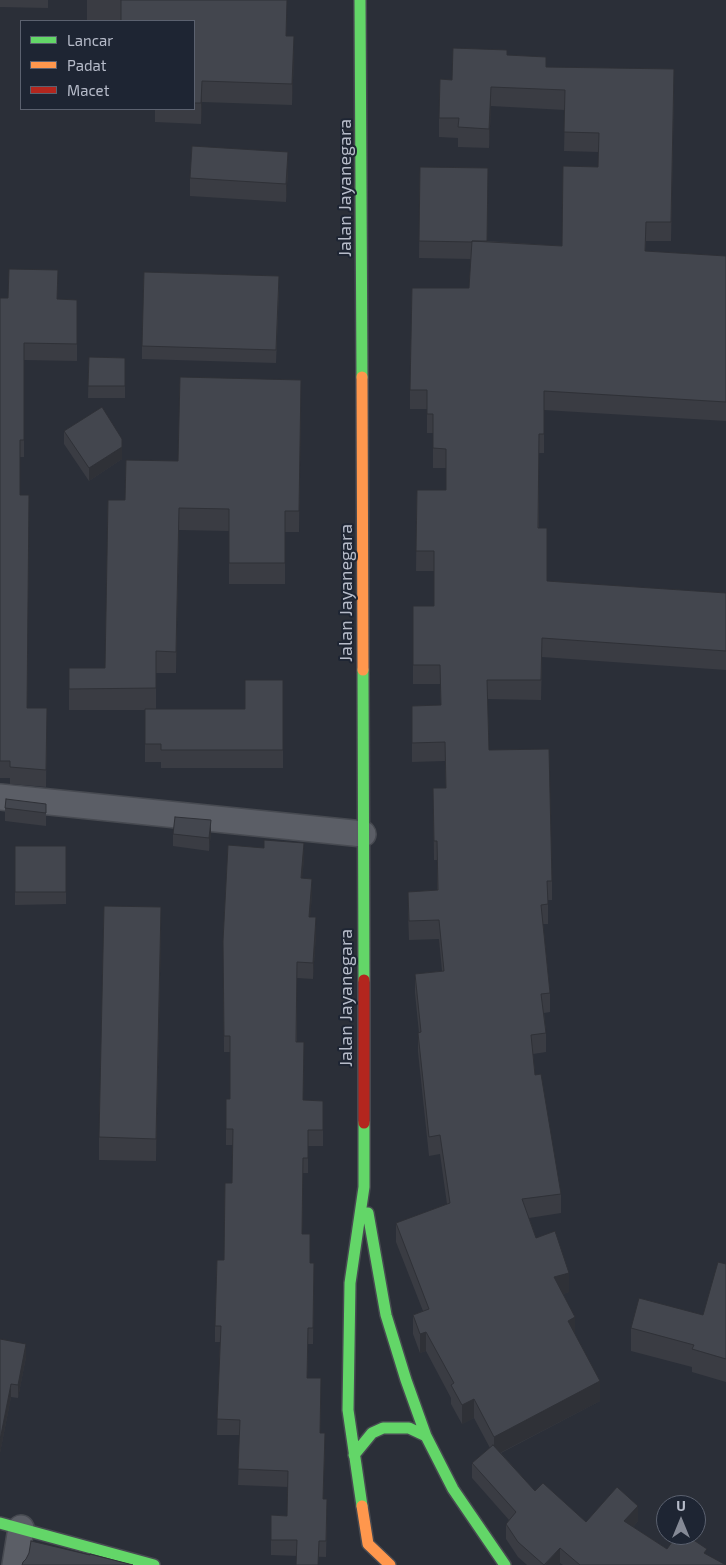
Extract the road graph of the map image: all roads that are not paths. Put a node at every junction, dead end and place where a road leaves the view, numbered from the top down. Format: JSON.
{"nodes":[{"id":1,"x":360,"y":0,"type":"edge"},
{"id":2,"x":0,"y":797,"type":"edge"},
{"id":3,"x":363,"y":834,"type":"junction"},
{"id":4,"x":364,"y":1186,"type":"junction"},
{"id":5,"x":426,"y":1436,"type":"junction"},
{"id":6,"x":354,"y":1455,"type":"junction"},
{"id":7,"x":10,"y":1526,"type":"edge"},
{"id":8,"x":368,"y":1544,"type":"junction"},
{"id":9,"x":368,"y":1558,"type":"dead end"},
{"id":10,"x":15,"y":1565,"type":"edge"},
{"id":11,"x":154,"y":1565,"type":"edge"},
{"id":12,"x":390,"y":1565,"type":"edge"},
{"id":13,"x":505,"y":1565,"type":"edge"}],
"edges":[{"from":1,"to":3,"type":"main road","name":"Jalan Jayanegara"},
{"from":2,"to":3,"type":"street"},
{"from":3,"to":4,"type":"main road","name":"Jalan Jayanegara"},
{"from":4,"to":5,"type":"main road","name":"Jalan Jayanegara"},
{"from":4,"to":6,"type":"main road","name":"Jalan Jayanegara"},
{"from":5,"to":6,"type":"main road"},
{"from":5,"to":13,"type":"main road","name":"Jalan Jayanegara"},
{"from":6,"to":8,"type":"main road","name":"Jalan Jayanegara"},
{"from":7,"to":10,"type":"street"},
{"from":7,"to":11,"type":"main road"},
{"from":8,"to":9,"type":"main road","name":"Jalan Jayanegara"},
{"from":8,"to":12,"type":"main road"}]}
